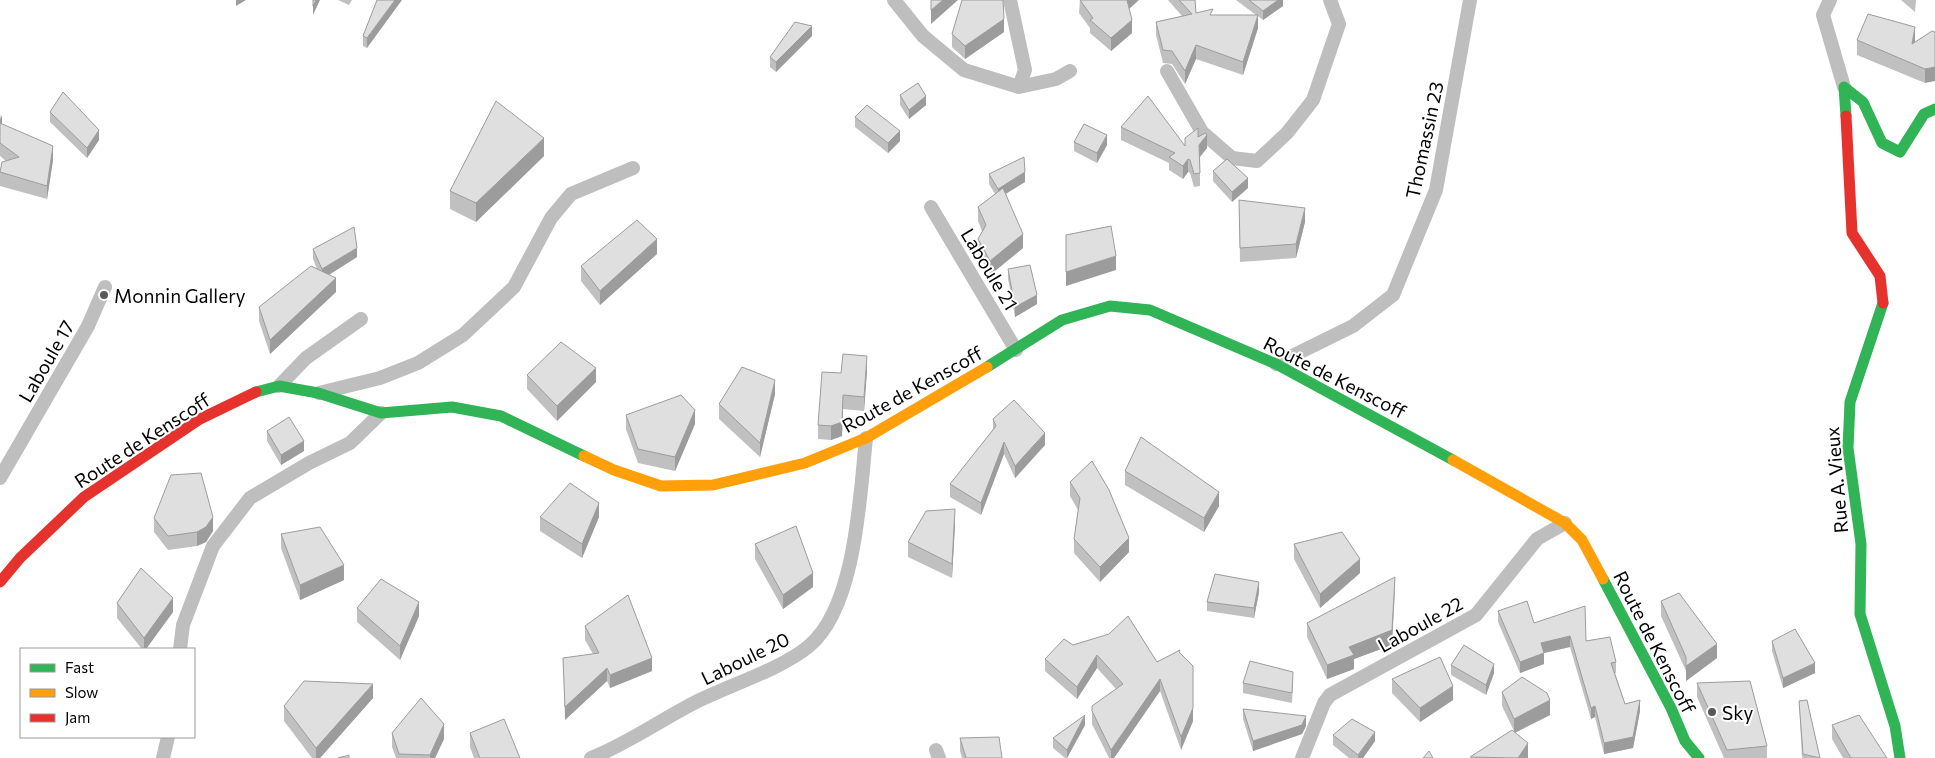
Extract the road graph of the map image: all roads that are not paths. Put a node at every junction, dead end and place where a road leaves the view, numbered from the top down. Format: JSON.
{"nodes":[{"id":1,"x":894,"y":0,"type":"edge"},
{"id":2,"x":1010,"y":0,"type":"edge"},
{"id":3,"x":1330,"y":0,"type":"edge"},
{"id":4,"x":1470,"y":0,"type":"edge"},
{"id":5,"x":1830,"y":0,"type":"edge"},
{"id":6,"x":1070,"y":71,"type":"dead end"},
{"id":7,"x":1168,"y":71,"type":"dead end"},
{"id":8,"x":1019,"y":87,"type":"junction"},
{"id":9,"x":1844,"y":87,"type":"junction"},
{"id":10,"x":1935,"y":109,"type":"edge"},
{"id":11,"x":633,"y":168,"type":"dead end"},
{"id":12,"x":931,"y":207,"type":"dead end"},
{"id":13,"x":105,"y":287,"type":"dead end"},
{"id":14,"x":361,"y":319,"type":"dead end"},
{"id":15,"x":1016,"y":350,"type":"junction"},
{"id":16,"x":1276,"y":364,"type":"junction"},
{"id":17,"x":279,"y":386,"type":"junction"},
{"id":18,"x":318,"y":393,"type":"junction"},
{"id":19,"x":381,"y":413,"type":"junction"},
{"id":20,"x":866,"y":438,"type":"junction"},
{"id":21,"x":0,"y":478,"type":"edge"},
{"id":22,"x":1565,"y":523,"type":"junction"},
{"id":23,"x":0,"y":582,"type":"edge"},
{"id":24,"x":180,"y":648,"type":"edge"},
{"id":25,"x":168,"y":738,"type":"edge"},
{"id":26,"x":597,"y":757,"type":"edge"},
{"id":27,"x":163,"y":758,"type":"edge"},
{"id":28,"x":1302,"y":758,"type":"edge"},
{"id":29,"x":1699,"y":758,"type":"edge"},
{"id":30,"x":1900,"y":758,"type":"edge"}],
"edges":[{"from":1,"to":8,"type":"street"},
{"from":2,"to":8,"type":"street"},
{"from":3,"to":7,"type":"street"},
{"from":4,"to":16,"type":"street","name":"Thomassin 23"},
{"from":5,"to":9,"type":"street","name":"Rue A. Vieux"},
{"from":6,"to":8,"type":"street"},
{"from":9,"to":10,"type":"main road"},
{"from":9,"to":30,"type":"main road","name":"Rue A. Vieux"},
{"from":11,"to":18,"type":"street"},
{"from":12,"to":15,"type":"street","name":"Laboule 21"},
{"from":13,"to":21,"type":"street","name":"Laboule 17"},
{"from":14,"to":17,"type":"street"},
{"from":15,"to":16,"type":"main road","name":"Route de Kenscoff"},
{"from":15,"to":20,"type":"main road","name":"Route de Kenscoff"},
{"from":16,"to":22,"type":"main road","name":"Route de Kenscoff"},
{"from":17,"to":18,"type":"main road","name":"Route de Kenscoff"},
{"from":17,"to":23,"type":"main road","name":"Route de Kenscoff"},
{"from":18,"to":19,"type":"main road","name":"Route de Kenscoff"},
{"from":19,"to":20,"type":"main road","name":"Route de Kenscoff"},
{"from":19,"to":24,"type":"street"},
{"from":20,"to":26,"type":"street","name":"Laboule 20"},
{"from":22,"to":28,"type":"street","name":"Laboule 22"},
{"from":22,"to":29,"type":"main road","name":"Route de Kenscoff"},
{"from":25,"to":27,"type":"street"}]}
